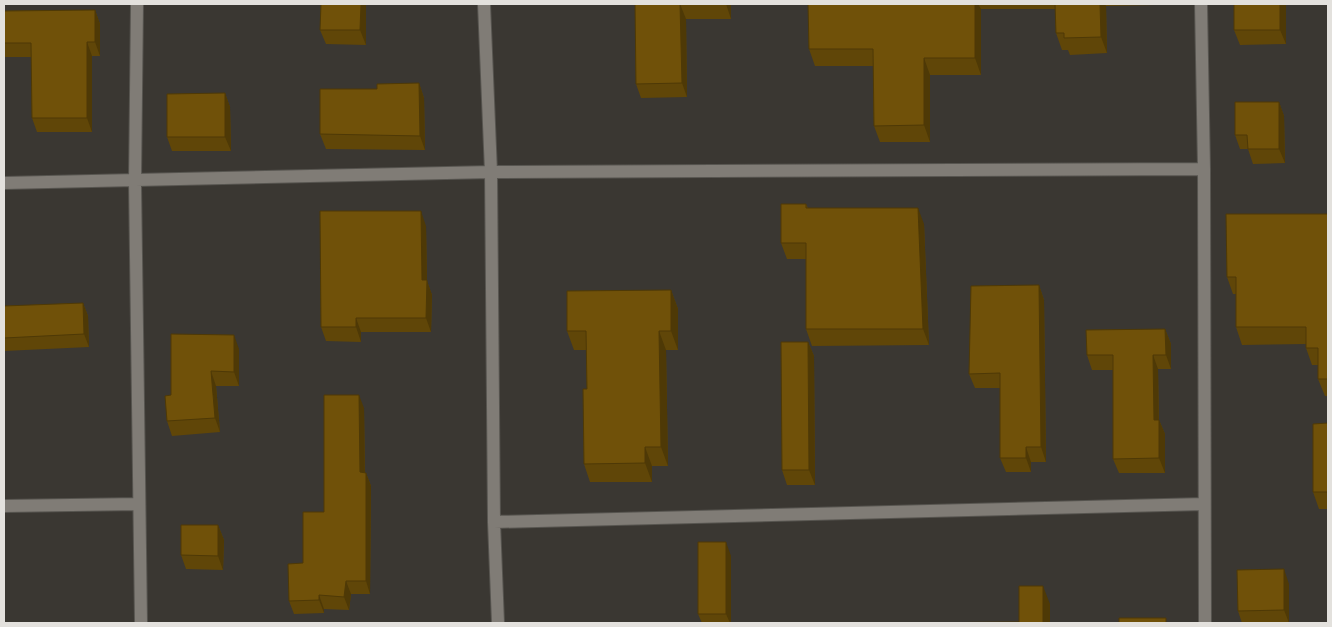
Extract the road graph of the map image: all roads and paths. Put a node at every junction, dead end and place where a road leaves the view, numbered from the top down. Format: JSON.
{"nodes":[{"id":1,"x":137,"y":4,"type":"edge"},
{"id":2,"x":484,"y":4,"type":"edge"},
{"id":3,"x":1201,"y":4,"type":"edge"},
{"id":4,"x":1204,"y":169,"type":"junction"},
{"id":5,"x":490,"y":172,"type":"junction"},
{"id":6,"x":135,"y":182,"type":"junction"},
{"id":7,"x":4,"y":183,"type":"edge"},
{"id":8,"x":139,"y":504,"type":"junction"},
{"id":9,"x":1204,"y":504,"type":"junction"},
{"id":10,"x":4,"y":506,"type":"edge"},
{"id":11,"x":494,"y":522,"type":"junction"},
{"id":12,"x":141,"y":623,"type":"edge"},
{"id":13,"x":498,"y":623,"type":"edge"},
{"id":14,"x":1205,"y":623,"type":"edge"}],
"edges":[{"from":1,"to":6,"type":"street"},
{"from":2,"to":5,"type":"street"},
{"from":3,"to":4,"type":"street"},
{"from":4,"to":5,"type":"street"},
{"from":4,"to":9,"type":"street"},
{"from":5,"to":6,"type":"street"},
{"from":5,"to":11,"type":"street"},
{"from":6,"to":7,"type":"street"},
{"from":6,"to":8,"type":"street"},
{"from":8,"to":10,"type":"street"},
{"from":8,"to":12,"type":"street"},
{"from":9,"to":11,"type":"street"},
{"from":9,"to":14,"type":"street"},
{"from":11,"to":13,"type":"street"}]}
